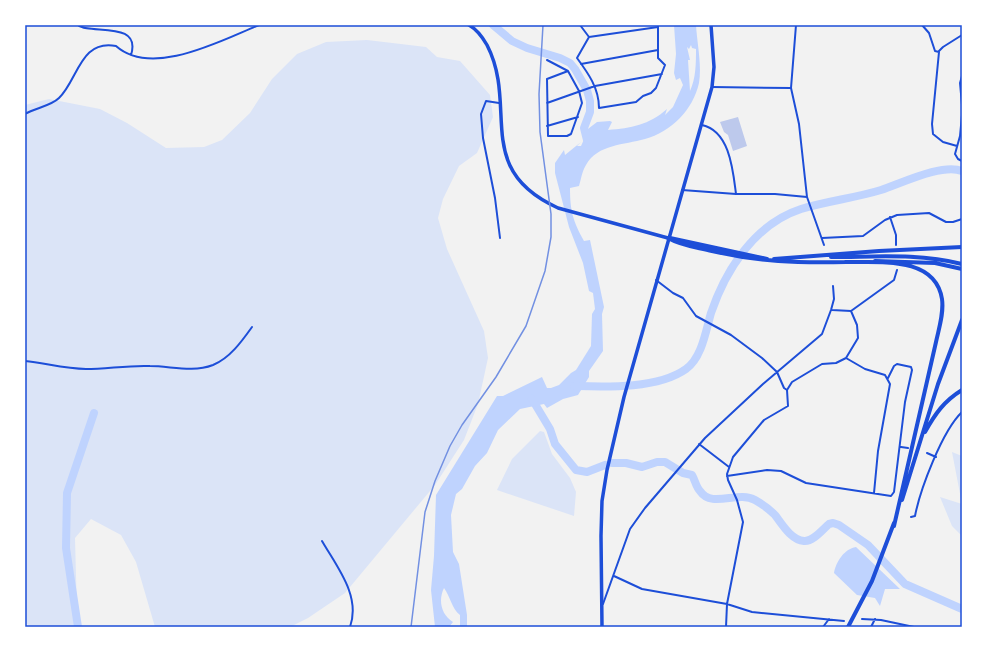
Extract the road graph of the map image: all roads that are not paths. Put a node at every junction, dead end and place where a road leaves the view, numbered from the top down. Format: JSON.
{"nodes":[{"id":1,"x":78,"y":25,"type":"edge"},
{"id":2,"x":259,"y":25,"type":"edge"},
{"id":3,"x":469,"y":25,"type":"edge"},
{"id":4,"x":580,"y":25,"type":"edge"},
{"id":5,"x":711,"y":25,"type":"edge"},
{"id":6,"x":796,"y":25,"type":"edge"},
{"id":7,"x":922,"y":25,"type":"edge"},
{"id":8,"x":658,"y":26,"type":"edge"},
{"id":9,"x":962,"y":35,"type":"edge"},
{"id":10,"x":589,"y":37,"type":"junction"},
{"id":11,"x":658,"y":50,"type":"junction"},
{"id":12,"x":939,"y":52,"type":"junction"},
{"id":13,"x":131,"y":55,"type":"junction"},
{"id":14,"x":547,"y":60,"type":"dead end"},
{"id":15,"x":581,"y":64,"type":"junction"},
{"id":16,"x":568,"y":71,"type":"junction"},
{"id":17,"x":662,"y":74,"type":"junction"},
{"id":18,"x":962,"y":76,"type":"edge"},
{"id":19,"x":595,"y":86,"type":"junction"},
{"id":20,"x":712,"y":87,"type":"junction"},
{"id":21,"x":791,"y":88,"type":"junction"},
{"id":22,"x":579,"y":91,"type":"junction"},
{"id":23,"x":499,"y":103,"type":"junction"},
{"id":24,"x":546,"y":103,"type":"junction"},
{"id":25,"x":962,"y":105,"type":"edge"},
{"id":26,"x":25,"y":114,"type":"edge"},
{"id":27,"x":962,"y":115,"type":"edge"},
{"id":28,"x":578,"y":117,"type":"junction"},
{"id":29,"x":701,"y":125,"type":"junction"},
{"id":30,"x":547,"y":126,"type":"junction"},
{"id":31,"x":957,"y":146,"type":"junction"},
{"id":32,"x":962,"y":161,"type":"edge"},
{"id":33,"x":682,"y":190,"type":"junction"},
{"id":34,"x":736,"y":194,"type":"junction"},
{"id":35,"x":807,"y":197,"type":"junction"},
{"id":36,"x":890,"y":217,"type":"junction"},
{"id":37,"x":962,"y":219,"type":"edge"},
{"id":38,"x":500,"y":238,"type":"dead end"},
{"id":39,"x":668,"y":238,"type":"junction"},
{"id":40,"x":822,"y":238,"type":"junction"},
{"id":41,"x":824,"y":245,"type":"dead end"},
{"id":42,"x":896,"y":245,"type":"dead end"},
{"id":43,"x":962,"y":247,"type":"edge"},
{"id":44,"x":814,"y":257,"type":"junction"},
{"id":45,"x":769,"y":260,"type":"junction"},
{"id":46,"x":845,"y":262,"type":"junction"},
{"id":47,"x":962,"y":264,"type":"edge"},
{"id":48,"x":897,"y":270,"type":"dead end"},
{"id":49,"x":962,"y":270,"type":"edge"},
{"id":50,"x":656,"y":280,"type":"junction"},
{"id":51,"x":833,"y":286,"type":"dead end"},
{"id":52,"x":831,"y":310,"type":"junction"},
{"id":53,"x":850,"y":311,"type":"junction"},
{"id":54,"x":962,"y":320,"type":"edge"},
{"id":55,"x":252,"y":327,"type":"dead end"},
{"id":56,"x":846,"y":358,"type":"junction"},
{"id":57,"x":25,"y":361,"type":"edge"},
{"id":58,"x":777,"y":372,"type":"junction"},
{"id":59,"x":888,"y":378,"type":"junction"},
{"id":60,"x":787,"y":390,"type":"junction"},
{"id":61,"x":962,"y":390,"type":"edge"},
{"id":62,"x":962,"y":412,"type":"edge"},
{"id":63,"x":920,"y":441,"type":"junction"},
{"id":64,"x":699,"y":444,"type":"junction"},
{"id":65,"x":901,"y":447,"type":"junction"},
{"id":66,"x":908,"y":448,"type":"dead end"},
{"id":67,"x":927,"y":453,"type":"dead end"},
{"id":68,"x":936,"y":457,"type":"junction"},
{"id":69,"x":729,"y":467,"type":"junction"},
{"id":70,"x":727,"y":476,"type":"junction"},
{"id":71,"x":874,"y":493,"type":"junction"},
{"id":72,"x":911,"y":517,"type":"dead end"},
{"id":73,"x":894,"y":526,"type":"junction"},
{"id":74,"x":322,"y":541,"type":"dead end"},
{"id":75,"x":614,"y":576,"type":"junction"},
{"id":76,"x":726,"y":604,"type":"junction"},
{"id":77,"x":601,"y":606,"type":"junction"},
{"id":78,"x":829,"y":619,"type":"junction"},
{"id":79,"x":862,"y":619,"type":"dead end"},
{"id":80,"x":875,"y":619,"type":"junction"},
{"id":81,"x":844,"y":621,"type":"dead end"},
{"id":82,"x":350,"y":627,"type":"edge"},
{"id":83,"x":602,"y":627,"type":"edge"},
{"id":84,"x":726,"y":627,"type":"edge"},
{"id":85,"x":824,"y":627,"type":"edge"},
{"id":86,"x":848,"y":627,"type":"edge"},
{"id":87,"x":871,"y":627,"type":"edge"},
{"id":88,"x":914,"y":627,"type":"edge"}],
"edges":[{"from":1,"to":13,"type":"street"},
{"from":2,"to":13,"type":"street"},
{"from":3,"to":23,"type":"main road"},
{"from":4,"to":10,"type":"street"},
{"from":5,"to":20,"type":"main road"},
{"from":6,"to":21,"type":"street"},
{"from":7,"to":12,"type":"street"},
{"from":8,"to":10,"type":"street"},
{"from":8,"to":11,"type":"street"},
{"from":9,"to":12,"type":"street"},
{"from":10,"to":15,"type":"street"},
{"from":11,"to":15,"type":"street"},
{"from":11,"to":17,"type":"street"},
{"from":12,"to":31,"type":"street"},
{"from":13,"to":26,"type":"street"},
{"from":14,"to":16,"type":"street"},
{"from":15,"to":19,"type":"street"},
{"from":16,"to":22,"type":"street"},
{"from":16,"to":24,"type":"street"},
{"from":17,"to":19,"type":"street"},
{"from":17,"to":19,"type":"street"},
{"from":18,"to":25,"type":"street"},
{"from":19,"to":22,"type":"street"},
{"from":20,"to":21,"type":"street"},
{"from":20,"to":29,"type":"main road"},
{"from":21,"to":35,"type":"street"},
{"from":22,"to":24,"type":"street"},
{"from":22,"to":28,"type":"street"},
{"from":23,"to":38,"type":"street"},
{"from":23,"to":39,"type":"main road"},
{"from":24,"to":30,"type":"street"},
{"from":27,"to":31,"type":"street"},
{"from":28,"to":30,"type":"street"},
{"from":28,"to":30,"type":"street"},
{"from":29,"to":33,"type":"main road"},
{"from":29,"to":34,"type":"street"},
{"from":31,"to":32,"type":"street"},
{"from":33,"to":34,"type":"street"},
{"from":33,"to":39,"type":"main road"},
{"from":34,"to":35,"type":"street"},
{"from":35,"to":40,"type":"street"},
{"from":36,"to":37,"type":"street"},
{"from":36,"to":40,"type":"street"},
{"from":36,"to":42,"type":"street"},
{"from":39,"to":45,"type":"highway"},
{"from":39,"to":50,"type":"main road"},
{"from":40,"to":41,"type":"street"},
{"from":43,"to":44,"type":"highway"},
{"from":44,"to":45,"type":"highway"},
{"from":44,"to":47,"type":"highway"},
{"from":45,"to":46,"type":"highway"},
{"from":46,"to":49,"type":"highway"},
{"from":46,"to":73,"type":"highway"},
{"from":48,"to":53,"type":"street"},
{"from":50,"to":58,"type":"street"},
{"from":50,"to":77,"type":"main road"},
{"from":51,"to":52,"type":"street"},
{"from":52,"to":53,"type":"street"},
{"from":52,"to":58,"type":"street"},
{"from":53,"to":56,"type":"street"},
{"from":54,"to":63,"type":"highway"},
{"from":55,"to":57,"type":"street"},
{"from":56,"to":59,"type":"street"},
{"from":56,"to":60,"type":"street"},
{"from":58,"to":60,"type":"street"},
{"from":58,"to":64,"type":"street"},
{"from":59,"to":65,"type":"street"},
{"from":59,"to":71,"type":"street"},
{"from":60,"to":69,"type":"street"},
{"from":61,"to":63,"type":"highway"},
{"from":62,"to":68,"type":"street"},
{"from":63,"to":73,"type":"highway"},
{"from":64,"to":69,"type":"street"},
{"from":64,"to":75,"type":"street"},
{"from":65,"to":66,"type":"street"},
{"from":65,"to":71,"type":"street"},
{"from":67,"to":68,"type":"street"},
{"from":68,"to":72,"type":"street"},
{"from":69,"to":70,"type":"street"},
{"from":70,"to":71,"type":"street"},
{"from":70,"to":76,"type":"street"},
{"from":73,"to":86,"type":"highway"},
{"from":74,"to":82,"type":"street"},
{"from":75,"to":76,"type":"street"},
{"from":75,"to":77,"type":"street"},
{"from":76,"to":78,"type":"street"},
{"from":76,"to":84,"type":"street"},
{"from":77,"to":83,"type":"main road"},
{"from":78,"to":81,"type":"street"},
{"from":78,"to":85,"type":"street"},
{"from":79,"to":80,"type":"street"},
{"from":80,"to":87,"type":"street"},
{"from":80,"to":88,"type":"street"}]}
